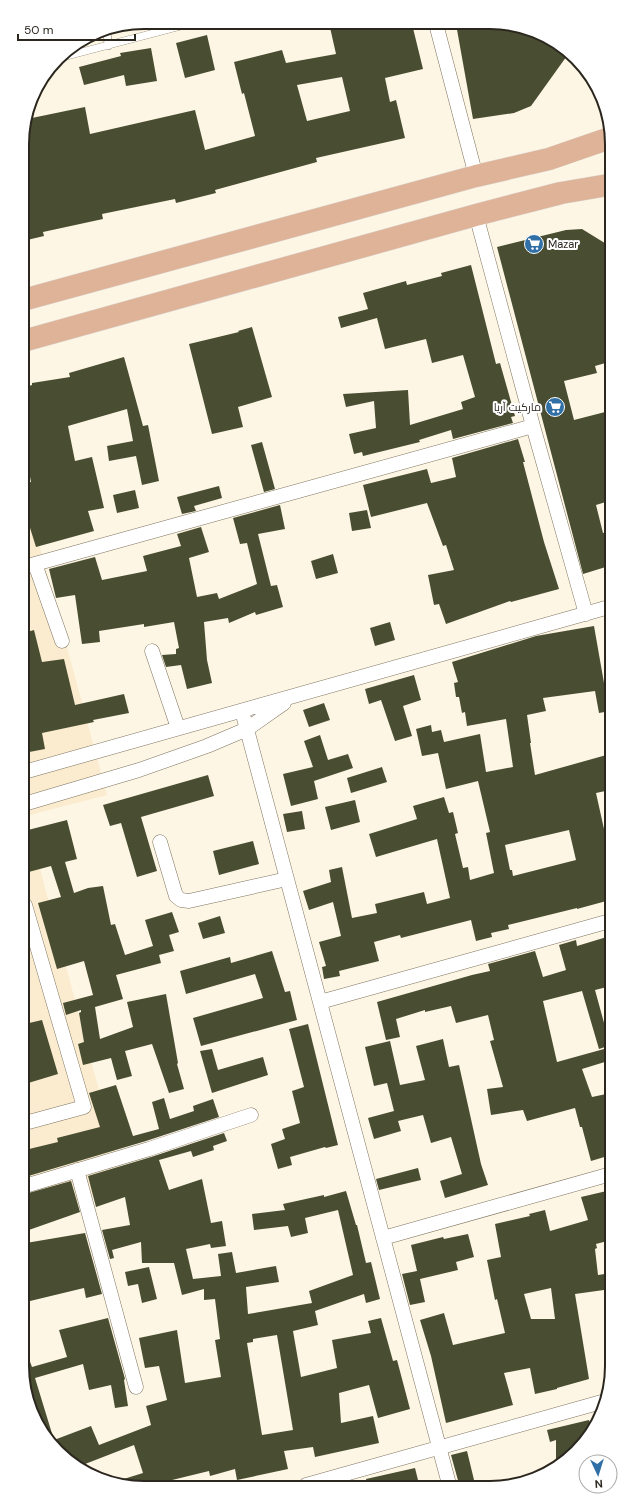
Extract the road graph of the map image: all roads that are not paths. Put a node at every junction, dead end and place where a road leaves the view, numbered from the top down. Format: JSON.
{"nodes":[{"id":1,"x":170,"y":29,"type":"edge"},
{"id":2,"x":437,"y":29,"type":"edge"},
{"id":3,"x":107,"y":35,"type":"edge"},
{"id":4,"x":108,"y":46,"type":"junction"},
{"id":5,"x":72,"y":55,"type":"edge"},
{"id":6,"x":605,"y":141,"type":"edge"},
{"id":7,"x":476,"y":176,"type":"junction"},
{"id":8,"x":605,"y":186,"type":"edge"},
{"id":9,"x":476,"y":215,"type":"junction"},
{"id":10,"x":29,"y":298,"type":"edge"},
{"id":11,"x":29,"y":339,"type":"edge"},
{"id":12,"x":533,"y":426,"type":"junction"},
{"id":13,"x":29,"y":565,"type":"edge"},
{"id":14,"x":605,"y":608,"type":"edge"},
{"id":15,"x":586,"y":614,"type":"junction"},
{"id":16,"x":62,"y":641,"type":"dead end"},
{"id":17,"x":152,"y":651,"type":"dead end"},
{"id":18,"x":292,"y":697,"type":"junction"},
{"id":19,"x":242,"y":711,"type":"junction"},
{"id":20,"x":178,"y":728,"type":"junction"},
{"id":21,"x":247,"y":729,"type":"junction"},
{"id":22,"x":29,"y":771,"type":"edge"},
{"id":23,"x":29,"y":803,"type":"edge"},
{"id":24,"x":160,"y":842,"type":"dead end"},
{"id":25,"x":287,"y":879,"type":"junction"},
{"id":26,"x":29,"y":919,"type":"edge"},
{"id":27,"x":605,"y":922,"type":"edge"},
{"id":28,"x":320,"y":1002,"type":"junction"},
{"id":29,"x":251,"y":1115,"type":"dead end"},
{"id":30,"x":29,"y":1123,"type":"edge"},
{"id":31,"x":77,"y":1170,"type":"junction"},
{"id":32,"x":605,"y":1176,"type":"edge"},
{"id":33,"x":29,"y":1185,"type":"edge"},
{"id":34,"x":383,"y":1238,"type":"junction"},
{"id":35,"x":136,"y":1388,"type":"dead end"},
{"id":36,"x":599,"y":1403,"type":"edge"},
{"id":37,"x":439,"y":1448,"type":"junction"},
{"id":38,"x":320,"y":1481,"type":"edge"},
{"id":39,"x":448,"y":1481,"type":"edge"}],
"edges":[{"from":1,"to":4,"type":"lane"},
{"from":2,"to":7,"type":"street"},
{"from":3,"to":4,"type":"lane"},
{"from":4,"to":5,"type":"lane"},
{"from":6,"to":7,"type":"main road"},
{"from":7,"to":10,"type":"main road"},
{"from":8,"to":9,"type":"main road"},
{"from":9,"to":11,"type":"main road"},
{"from":9,"to":12,"type":"street"},
{"from":12,"to":13,"type":"street"},
{"from":12,"to":15,"type":"street"},
{"from":13,"to":16,"type":"street"},
{"from":14,"to":15,"type":"street"},
{"from":15,"to":18,"type":"street"},
{"from":17,"to":20,"type":"street"},
{"from":18,"to":19,"type":"street"},
{"from":18,"to":21,"type":"street"},
{"from":19,"to":20,"type":"street"},
{"from":19,"to":21,"type":"street"},
{"from":20,"to":22,"type":"street"},
{"from":21,"to":23,"type":"street"},
{"from":21,"to":25,"type":"street"},
{"from":24,"to":25,"type":"street"},
{"from":25,"to":28,"type":"street"},
{"from":26,"to":30,"type":"street"},
{"from":27,"to":28,"type":"street"},
{"from":28,"to":34,"type":"street"},
{"from":29,"to":31,"type":"street"},
{"from":31,"to":33,"type":"street"},
{"from":31,"to":35,"type":"street"},
{"from":32,"to":34,"type":"street"},
{"from":34,"to":37,"type":"street"},
{"from":36,"to":37,"type":"street"},
{"from":37,"to":38,"type":"street"},
{"from":37,"to":39,"type":"street"}]}
